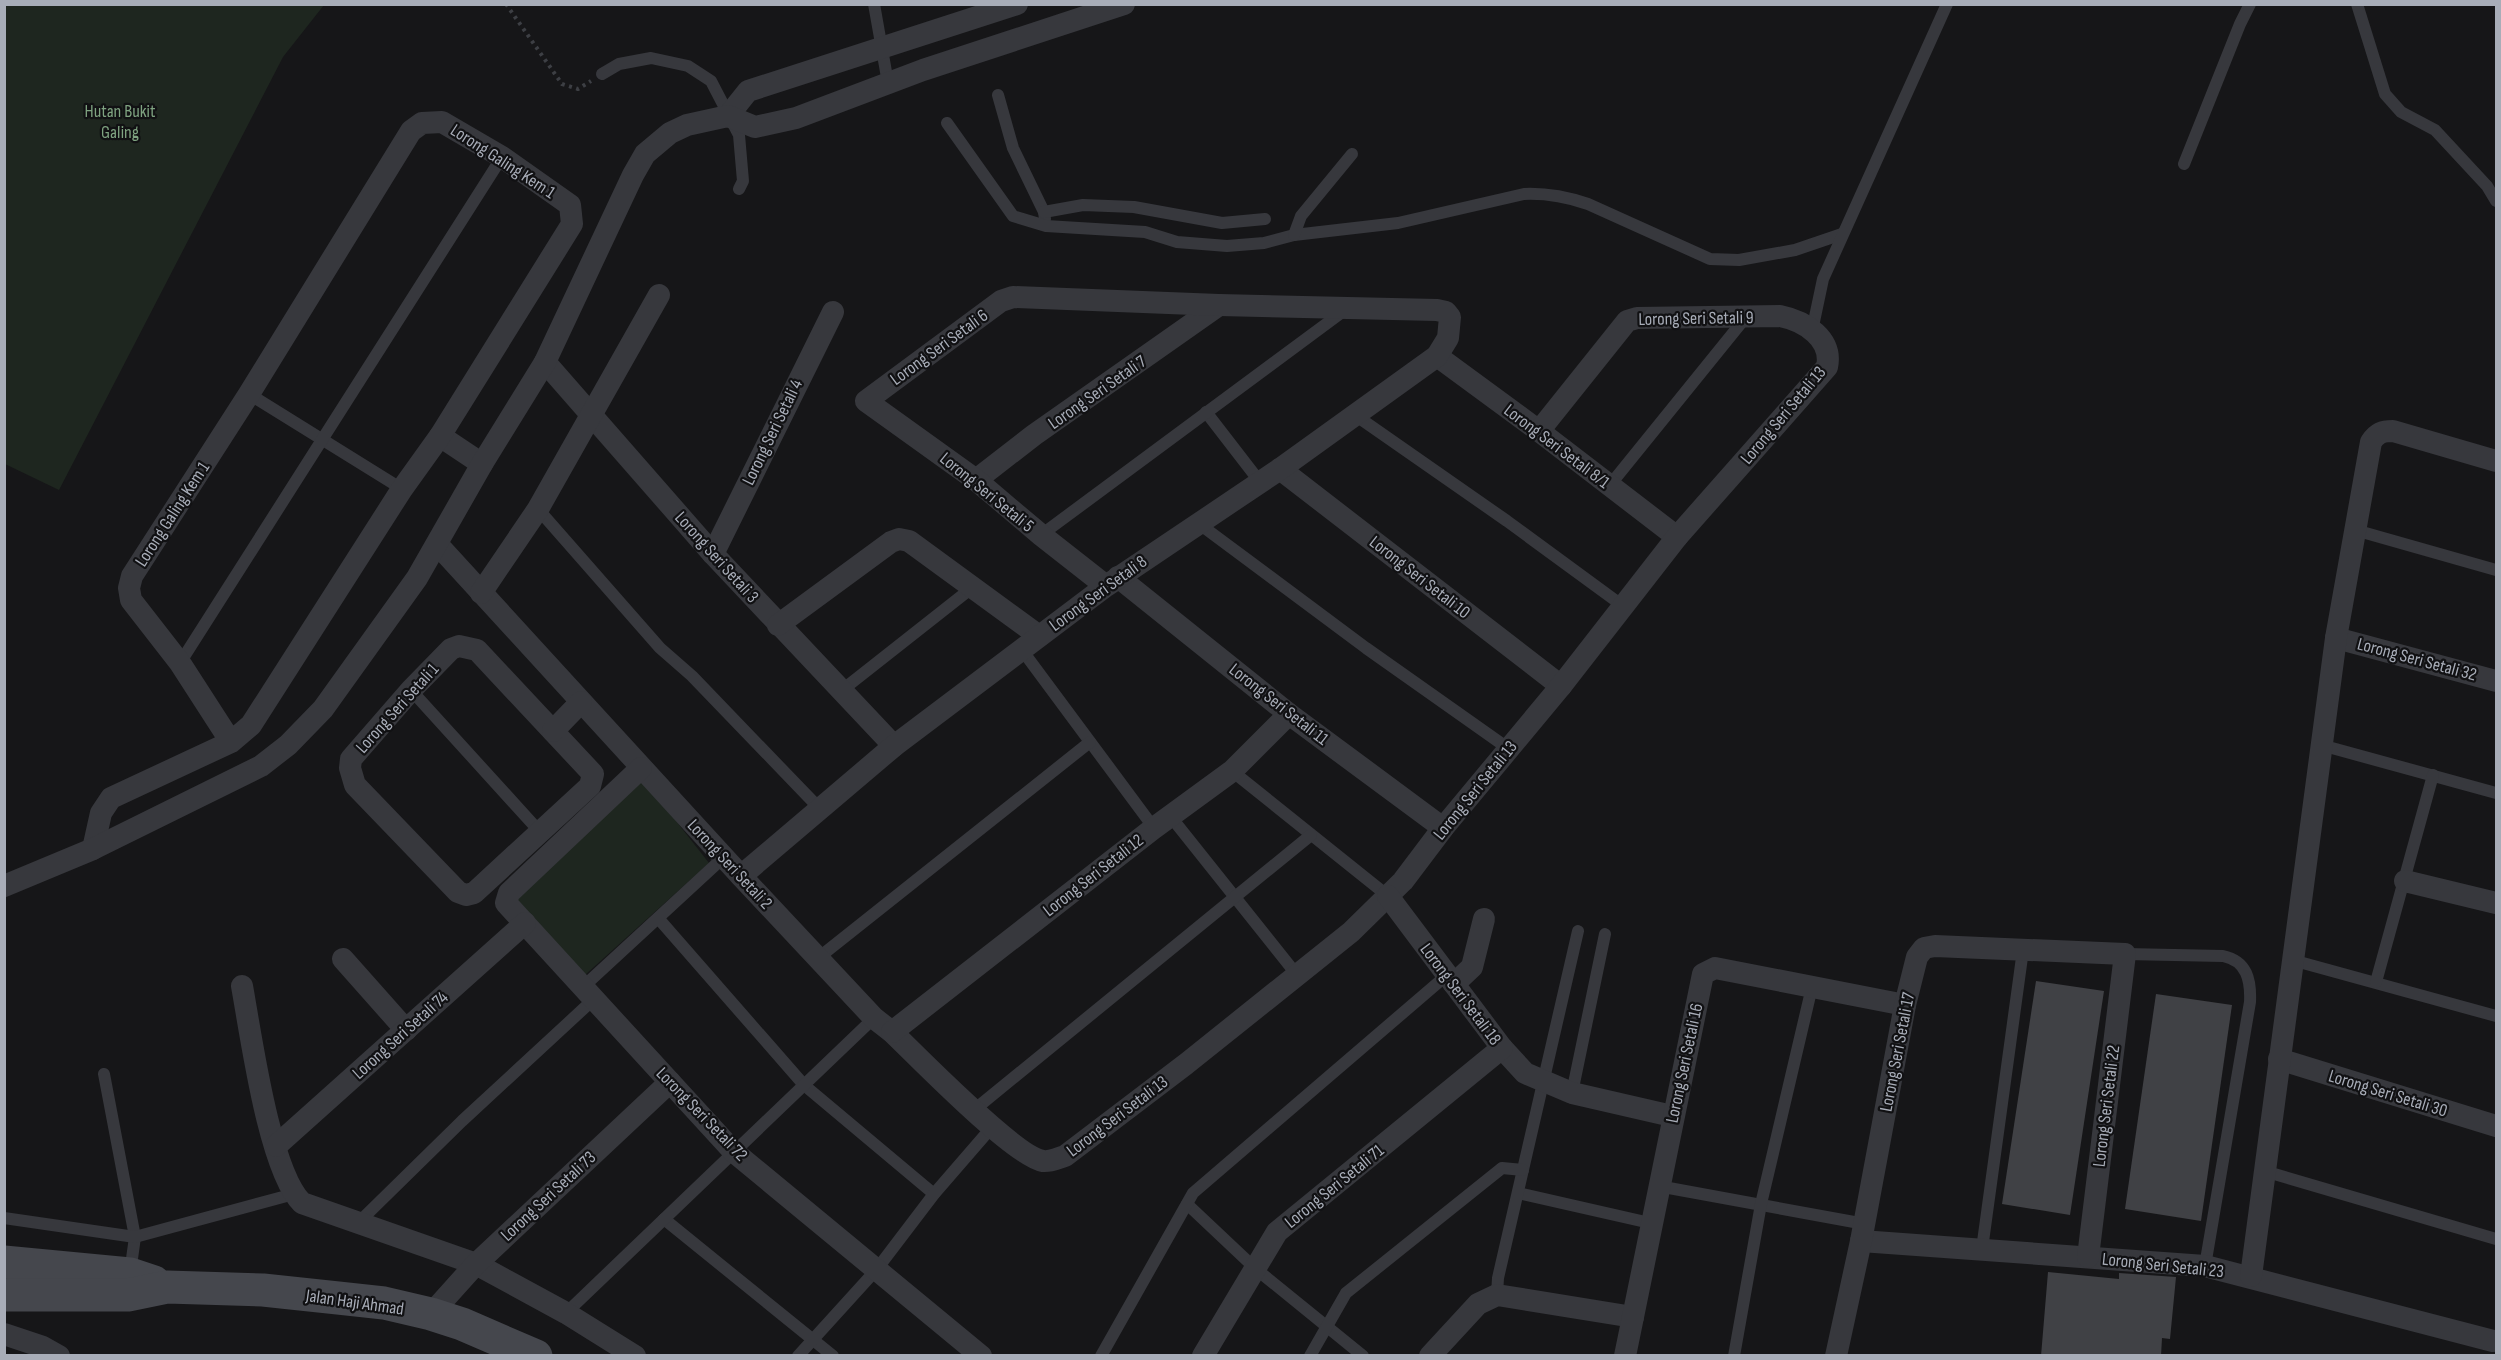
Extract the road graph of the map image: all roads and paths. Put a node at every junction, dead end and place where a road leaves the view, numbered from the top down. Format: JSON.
{"nodes":[{"id":1,"x":506,"y":4,"type":"edge"},
{"id":2,"x":874,"y":4,"type":"edge"},
{"id":3,"x":1017,"y":4,"type":"edge"},
{"id":4,"x":1124,"y":4,"type":"edge"},
{"id":5,"x":1947,"y":4,"type":"edge"},
{"id":6,"x":2250,"y":4,"type":"edge"},
{"id":7,"x":2357,"y":4,"type":"edge"},
{"id":8,"x":880,"y":47,"type":"junction"},
{"id":9,"x":602,"y":74,"type":"joint"},
{"id":10,"x":888,"y":83,"type":"junction"},
{"id":11,"x":998,"y":95,"type":"dead end"},
{"id":12,"x":728,"y":116,"type":"junction"},
{"id":13,"x":947,"y":123,"type":"dead end"},
{"id":14,"x":1352,"y":154,"type":"dead end"},
{"id":15,"x":502,"y":157,"type":"junction"},
{"id":16,"x":2184,"y":164,"type":"dead end"},
{"id":17,"x":739,"y":189,"type":"dead end"},
{"id":18,"x":2496,"y":201,"type":"edge"},
{"id":19,"x":1044,"y":212,"type":"junction"},
{"id":20,"x":1265,"y":219,"type":"dead end"},
{"id":21,"x":1046,"y":226,"type":"junction"},
{"id":22,"x":1842,"y":234,"type":"junction"},
{"id":23,"x":1294,"y":235,"type":"junction"},
{"id":24,"x":659,"y":295,"type":"dead end"},
{"id":25,"x":1219,"y":305,"type":"junction"},
{"id":26,"x":1348,"y":308,"type":"junction"},
{"id":27,"x":833,"y":312,"type":"dead end"},
{"id":28,"x":1746,"y":317,"type":"junction"},
{"id":29,"x":1818,"y":337,"type":"junction"},
{"id":30,"x":1437,"y":356,"type":"junction"},
{"id":31,"x":545,"y":362,"type":"junction"},
{"id":32,"x":249,"y":394,"type":"junction"},
{"id":33,"x":866,"y":401,"type":"joint"},
{"id":34,"x":1206,"y":412,"type":"junction"},
{"id":35,"x":1355,"y":414,"type":"junction"},
{"id":36,"x":592,"y":415,"type":"junction"},
{"id":37,"x":1539,"y":431,"type":"junction"},
{"id":38,"x":440,"y":436,"type":"junction"},
{"id":39,"x":324,"y":438,"type":"junction"},
{"id":40,"x":2496,"y":460,"type":"edge"},
{"id":41,"x":482,"y":464,"type":"junction"},
{"id":42,"x":1280,"y":469,"type":"junction"},
{"id":43,"x":976,"y":480,"type":"junction"},
{"id":44,"x":1260,"y":482,"type":"junction"},
{"id":45,"x":1610,"y":485,"type":"junction"},
{"id":46,"x":402,"y":489,"type":"junction"},
{"id":47,"x":538,"y":509,"type":"junction"},
{"id":48,"x":1198,"y":523,"type":"junction"},
{"id":49,"x":2355,"y":530,"type":"junction"},
{"id":50,"x":1041,"y":536,"type":"junction"},
{"id":51,"x":1677,"y":537,"type":"junction"},
{"id":52,"x":438,"y":545,"type":"junction"},
{"id":53,"x":713,"y":554,"type":"junction"},
{"id":54,"x":2496,"y":570,"type":"edge"},
{"id":55,"x":1112,"y":582,"type":"junction"},
{"id":56,"x":973,"y":587,"type":"junction"},
{"id":57,"x":481,"y":593,"type":"junction"},
{"id":58,"x":1623,"y":606,"type":"junction"},
{"id":59,"x":778,"y":625,"type":"junction"},
{"id":60,"x":2336,"y":638,"type":"junction"},
{"id":61,"x":1030,"y":643,"type":"junction"},
{"id":62,"x":180,"y":663,"type":"junction"},
{"id":63,"x":2496,"y":681,"type":"edge"},
{"id":64,"x":1561,"y":686,"type":"junction"},
{"id":65,"x":411,"y":690,"type":"junction"},
{"id":66,"x":841,"y":691,"type":"junction"},
{"id":67,"x":581,"y":702,"type":"junction"},
{"id":68,"x":1289,"y":714,"type":"junction"},
{"id":69,"x":553,"y":731,"type":"junction"},
{"id":70,"x":231,"y":742,"type":"junction"},
{"id":71,"x":1090,"y":742,"type":"junction"},
{"id":72,"x":2322,"y":745,"type":"junction"},
{"id":73,"x":894,"y":746,"type":"junction"},
{"id":74,"x":1509,"y":749,"type":"junction"},
{"id":75,"x":641,"y":768,"type":"junction"},
{"id":76,"x":1232,"y":771,"type":"junction"},
{"id":77,"x":2433,"y":775,"type":"junction"},
{"id":78,"x":2496,"y":793,"type":"edge"},
{"id":79,"x":821,"y":810,"type":"junction"},
{"id":80,"x":1162,"y":823,"type":"junction"},
{"id":81,"x":1443,"y":828,"type":"junction"},
{"id":82,"x":540,"y":832,"type":"junction"},
{"id":83,"x":1311,"y":835,"type":"junction"},
{"id":84,"x":93,"y":849,"type":"junction"},
{"id":85,"x":724,"y":857,"type":"junction"},
{"id":86,"x":741,"y":876,"type":"junction"},
{"id":87,"x":2405,"y":881,"type":"junction"},
{"id":88,"x":4,"y":886,"type":"edge"},
{"id":89,"x":1388,"y":896,"type":"junction"},
{"id":90,"x":1235,"y":898,"type":"junction"},
{"id":91,"x":2496,"y":903,"type":"edge"},
{"id":92,"x":658,"y":918,"type":"junction"},
{"id":93,"x":1484,"y":919,"type":"dead end"},
{"id":94,"x":525,"y":924,"type":"junction"},
{"id":95,"x":1578,"y":931,"type":"dead end"},
{"id":96,"x":1605,"y":934,"type":"dead end"},
{"id":97,"x":2023,"y":950,"type":"junction"},
{"id":98,"x":2125,"y":954,"type":"junction"},
{"id":99,"x":343,"y":959,"type":"dead end"},
{"id":100,"x":819,"y":960,"type":"junction"},
{"id":101,"x":2292,"y":960,"type":"junction"},
{"id":102,"x":1297,"y":975,"type":"junction"},
{"id":103,"x":1450,"y":980,"type":"junction"},
{"id":104,"x":2376,"y":982,"type":"junction"},
{"id":105,"x":242,"y":986,"type":"dead end"},
{"id":106,"x":1812,"y":987,"type":"junction"},
{"id":107,"x":589,"y":993,"type":"junction"},
{"id":108,"x":1905,"y":1005,"type":"junction"},
{"id":109,"x":2496,"y":1016,"type":"edge"},
{"id":110,"x":883,"y":1025,"type":"junction"},
{"id":111,"x":406,"y":1030,"type":"junction"},
{"id":112,"x":1502,"y":1048,"type":"junction"},
{"id":113,"x":2279,"y":1059,"type":"junction"},
{"id":114,"x":104,"y":1074,"type":"dead end"},
{"id":115,"x":670,"y":1082,"type":"junction"},
{"id":116,"x":1543,"y":1082,"type":"junction"},
{"id":117,"x":804,"y":1085,"type":"junction"},
{"id":118,"x":1572,"y":1092,"type":"junction"},
{"id":119,"x":974,"y":1110,"type":"junction"},
{"id":120,"x":1672,"y":1116,"type":"junction"},
{"id":121,"x":2496,"y":1126,"type":"edge"},
{"id":122,"x":992,"y":1127,"type":"junction"},
{"id":123,"x":276,"y":1146,"type":"junction"},
{"id":124,"x":734,"y":1152,"type":"junction"},
{"id":125,"x":1042,"y":1161,"type":"joint"},
{"id":126,"x":1523,"y":1170,"type":"junction"},
{"id":127,"x":2264,"y":1171,"type":"junction"},
{"id":128,"x":1658,"y":1186,"type":"junction"},
{"id":129,"x":1518,"y":1193,"type":"junction"},
{"id":130,"x":294,"y":1194,"type":"junction"},
{"id":131,"x":934,"y":1194,"type":"junction"},
{"id":132,"x":1187,"y":1204,"type":"junction"},
{"id":133,"x":1761,"y":1204,"type":"junction"},
{"id":134,"x":4,"y":1218,"type":"edge"},
{"id":135,"x":664,"y":1219,"type":"junction"},
{"id":136,"x":358,"y":1223,"type":"junction"},
{"id":137,"x":1650,"y":1223,"type":"junction"},
{"id":138,"x":1863,"y":1232,"type":"junction"},
{"id":139,"x":135,"y":1237,"type":"junction"},
{"id":140,"x":2496,"y":1239,"type":"edge"},
{"id":141,"x":1982,"y":1249,"type":"junction"},
{"id":142,"x":2088,"y":1257,"type":"junction"},
{"id":143,"x":4,"y":1262,"type":"edge"},
{"id":144,"x":476,"y":1264,"type":"junction"},
{"id":145,"x":2205,"y":1266,"type":"junction"},
{"id":146,"x":877,"y":1269,"type":"junction"},
{"id":147,"x":1256,"y":1269,"type":"junction"},
{"id":148,"x":2251,"y":1276,"type":"junction"},
{"id":149,"x":129,"y":1284,"type":"junction"},
{"id":150,"x":4,"y":1295,"type":"edge"},
{"id":151,"x":1497,"y":1295,"type":"junction"},
{"id":152,"x":566,"y":1313,"type":"junction"},
{"id":153,"x":431,"y":1314,"type":"junction"},
{"id":154,"x":1633,"y":1317,"type":"junction"},
{"id":155,"x":1327,"y":1326,"type":"junction"},
{"id":156,"x":4,"y":1334,"type":"edge"},
{"id":157,"x":2494,"y":1335,"type":"edge"},
{"id":158,"x":813,"y":1340,"type":"junction"},
{"id":159,"x":48,"y":1353,"type":"edge"},
{"id":160,"x":536,"y":1356,"type":"edge"},
{"id":161,"x":635,"y":1356,"type":"edge"},
{"id":162,"x":798,"y":1356,"type":"edge"},
{"id":163,"x":832,"y":1356,"type":"edge"},
{"id":164,"x":981,"y":1356,"type":"edge"},
{"id":165,"x":1101,"y":1356,"type":"edge"},
{"id":166,"x":1203,"y":1356,"type":"edge"},
{"id":167,"x":1310,"y":1356,"type":"edge"},
{"id":168,"x":1363,"y":1356,"type":"edge"},
{"id":169,"x":1430,"y":1356,"type":"edge"},
{"id":170,"x":1625,"y":1356,"type":"edge"},
{"id":171,"x":1734,"y":1356,"type":"edge"},
{"id":172,"x":1836,"y":1356,"type":"edge"}],
"edges":[{"from":1,"to":9,"type":"path"},
{"from":2,"to":8,"type":"lane"},
{"from":3,"to":8,"type":"street"},
{"from":4,"to":10,"type":"street"},
{"from":5,"to":22,"type":"lane"},
{"from":6,"to":16,"type":"lane"},
{"from":7,"to":18,"type":"lane"},
{"from":8,"to":10,"type":"lane"},
{"from":8,"to":12,"type":"street"},
{"from":9,"to":12,"type":"lane"},
{"from":10,"to":12,"type":"street"},
{"from":11,"to":19,"type":"lane"},
{"from":12,"to":17,"type":"lane"},
{"from":12,"to":31,"type":"street"},
{"from":13,"to":21,"type":"lane"},
{"from":14,"to":23,"type":"lane"},
{"from":15,"to":32,"type":"street","name":"Lorong Galing Kem 1"},
{"from":15,"to":38,"type":"street","name":"Lorong Galing Kem 1"},
{"from":15,"to":39,"type":"lane"},
{"from":19,"to":20,"type":"lane"},
{"from":19,"to":21,"type":"lane"},
{"from":21,"to":23,"type":"lane"},
{"from":22,"to":23,"type":"lane"},
{"from":22,"to":29,"type":"lane"},
{"from":24,"to":36,"type":"street"},
{"from":25,"to":26,"type":"street"},
{"from":25,"to":33,"type":"street","name":"Lorong Seri Setali 6"},
{"from":25,"to":43,"type":"street","name":"Lorong Seri Setali 7"},
{"from":26,"to":30,"type":"street"},
{"from":26,"to":34,"type":"lane"},
{"from":27,"to":53,"type":"street","name":"Lorong Seri Setali 4"},
{"from":28,"to":29,"type":"street","name":"Lorong Seri Setali 9"},
{"from":28,"to":37,"type":"street","name":"Lorong Seri Setali 9"},
{"from":28,"to":45,"type":"lane"},
{"from":29,"to":51,"type":"street","name":"Lorong Seri Setali 13"},
{"from":30,"to":35,"type":"street","name":"Lorong Seri Setali 8"},
{"from":30,"to":37,"type":"street","name":"Lorong Seri Setali 8/1"},
{"from":31,"to":36,"type":"street","name":"Lorong Seri Setali 3"},
{"from":31,"to":41,"type":"street"},
{"from":32,"to":39,"type":"lane"},
{"from":32,"to":62,"type":"street","name":"Lorong Galing Kem 1"},
{"from":33,"to":43,"type":"street","name":"Lorong Seri Setali 5"},
{"from":34,"to":44,"type":"lane"},
{"from":34,"to":50,"type":"lane"},
{"from":35,"to":42,"type":"street","name":"Lorong Seri Setali 8"},
{"from":35,"to":58,"type":"lane"},
{"from":36,"to":47,"type":"street"},
{"from":36,"to":53,"type":"street","name":"Lorong Seri Setali 3"},
{"from":37,"to":45,"type":"street","name":"Lorong Seri Setali 8/1"},
{"from":38,"to":41,"type":"street"},
{"from":38,"to":46,"type":"street","name":"Lorong Galing Kem 1"},
{"from":39,"to":46,"type":"lane"},
{"from":39,"to":62,"type":"lane"},
{"from":40,"to":49,"type":"street"},
{"from":41,"to":52,"type":"street"},
{"from":42,"to":44,"type":"street","name":"Lorong Seri Setali 8"},
{"from":42,"to":64,"type":"street","name":"Lorong Seri Setali 10"},
{"from":43,"to":50,"type":"street","name":"Lorong Seri Setali 5"},
{"from":44,"to":48,"type":"street","name":"Lorong Seri Setali 8"},
{"from":45,"to":51,"type":"street","name":"Lorong Seri Setali 8/1"},
{"from":46,"to":70,"type":"street","name":"Lorong Galing Kem 1"},
{"from":47,"to":57,"type":"street"},
{"from":47,"to":79,"type":"lane"},
{"from":48,"to":55,"type":"street","name":"Lorong Seri Setali 8"},
{"from":48,"to":74,"type":"lane"},
{"from":49,"to":54,"type":"lane"},
{"from":49,"to":60,"type":"street"},
{"from":50,"to":55,"type":"street","name":"Lorong Seri Setali 5"},
{"from":51,"to":58,"type":"street","name":"Lorong Seri Setali 13"},
{"from":52,"to":57,"type":"street","name":"Lorong Seri Setali 2"},
{"from":52,"to":84,"type":"street"},
{"from":53,"to":59,"type":"street","name":"Lorong Seri Setali 3"},
{"from":55,"to":61,"type":"street","name":"Lorong Seri Setali 8"},
{"from":55,"to":68,"type":"street","name":"Lorong Seri Setali 11"},
{"from":56,"to":59,"type":"street"},
{"from":56,"to":61,"type":"street"},
{"from":56,"to":66,"type":"lane"},
{"from":57,"to":67,"type":"street","name":"Lorong Seri Setali 2"},
{"from":58,"to":64,"type":"street","name":"Lorong Seri Setali 13"},
{"from":59,"to":66,"type":"street","name":"Lorong Seri Setali 3"},
{"from":60,"to":63,"type":"street","name":"Lorong Seri Setali 32"},
{"from":60,"to":72,"type":"street"},
{"from":61,"to":71,"type":"lane"},
{"from":61,"to":73,"type":"street","name":"Lorong Seri Setali 8"},
{"from":62,"to":70,"type":"street","name":"Lorong Galing Kem 1"},
{"from":64,"to":74,"type":"street","name":"Lorong Seri Setali 13"},
{"from":65,"to":69,"type":"street","name":"Lorong Seri Setali 1"},
{"from":65,"to":82,"type":"lane"},
{"from":65,"to":82,"type":"street","name":"Lorong Seri Setali 1"},
{"from":66,"to":73,"type":"street","name":"Lorong Seri Setali 3"},
{"from":67,"to":69,"type":"street"},
{"from":67,"to":75,"type":"street","name":"Lorong Seri Setali 2"},
{"from":68,"to":76,"type":"street","name":"Lorong Seri Setali 12"},
{"from":68,"to":81,"type":"street","name":"Lorong Seri Setali 11"},
{"from":69,"to":82,"type":"street","name":"Lorong Seri Setali 1"},
{"from":70,"to":84,"type":"street","name":"Lorong Galing Kem 1"},
{"from":71,"to":80,"type":"lane"},
{"from":71,"to":100,"type":"lane"},
{"from":72,"to":77,"type":"lane"},
{"from":72,"to":101,"type":"street"},
{"from":73,"to":79,"type":"street","name":"Lorong Seri Setali 8"},
{"from":74,"to":81,"type":"street","name":"Lorong Seri Setali 13"},
{"from":75,"to":85,"type":"street","name":"Lorong Seri Setali 2"},
{"from":75,"to":94,"type":"street","name":"Lorong Seri Setali 72"},
{"from":76,"to":80,"type":"street","name":"Lorong Seri Setali 12"},
{"from":76,"to":83,"type":"lane"},
{"from":77,"to":78,"type":"lane"},
{"from":77,"to":87,"type":"lane"},
{"from":79,"to":86,"type":"street","name":"Lorong Seri Setali 8"},
{"from":80,"to":90,"type":"lane"},
{"from":80,"to":110,"type":"street","name":"Lorong Seri Setali 12"},
{"from":81,"to":89,"type":"street","name":"Lorong Seri Setali 13"},
{"from":83,"to":89,"type":"lane"},
{"from":83,"to":90,"type":"lane"},
{"from":84,"to":88,"type":"street"},
{"from":85,"to":86,"type":"street","name":"Lorong Seri Setali 2"},
{"from":85,"to":92,"type":"lane"},
{"from":86,"to":100,"type":"street","name":"Lorong Seri Setali 2"},
{"from":87,"to":91,"type":"street"},
{"from":87,"to":104,"type":"lane"},
{"from":89,"to":102,"type":"street","name":"Lorong Seri Setali 13"},
{"from":89,"to":103,"type":"street","name":"Lorong Seri Setali 18"},
{"from":90,"to":102,"type":"lane"},
{"from":90,"to":119,"type":"lane"},
{"from":92,"to":107,"type":"lane"},
{"from":92,"to":117,"type":"lane"},
{"from":93,"to":103,"type":"street"},
{"from":94,"to":107,"type":"street","name":"Lorong Seri Setali 72"},
{"from":94,"to":111,"type":"street","name":"Lorong Seri Setali 74"},
{"from":95,"to":116,"type":"lane"},
{"from":96,"to":118,"type":"lane"},
{"from":97,"to":98,"type":"street","name":"Lorong Seri Setali 17"},
{"from":97,"to":108,"type":"street","name":"Lorong Seri Setali 17"},
{"from":97,"to":141,"type":"lane"},
{"from":98,"to":142,"type":"street","name":"Lorong Seri Setali 22"},
{"from":98,"to":145,"type":"lane"},
{"from":99,"to":111,"type":"street"},
{"from":100,"to":110,"type":"street","name":"Lorong Seri Setali 2"},
{"from":101,"to":104,"type":"lane"},
{"from":101,"to":113,"type":"street"},
{"from":102,"to":125,"type":"street","name":"Lorong Seri Setali 13"},
{"from":103,"to":112,"type":"street","name":"Lorong Seri Setali 18"},
{"from":103,"to":132,"type":"lane"},
{"from":104,"to":109,"type":"lane"},
{"from":105,"to":123,"type":"street"},
{"from":106,"to":108,"type":"street","name":"Lorong Seri Setali 16"},
{"from":106,"to":120,"type":"street","name":"Lorong Seri Setali 16"},
{"from":106,"to":133,"type":"lane"},
{"from":107,"to":115,"type":"street","name":"Lorong Seri Setali 72"},
{"from":107,"to":136,"type":"lane"},
{"from":108,"to":138,"type":"street","name":"Lorong Seri Setali 17"},
{"from":110,"to":117,"type":"lane"},
{"from":110,"to":119,"type":"street","name":"Lorong Seri Setali 2"},
{"from":111,"to":123,"type":"street","name":"Lorong Seri Setali 74"},
{"from":112,"to":116,"type":"street","name":"Lorong Seri Setali 18"},
{"from":112,"to":147,"type":"street","name":"Lorong Seri Setali 71"},
{"from":113,"to":121,"type":"street","name":"Lorong Seri Setali 30"},
{"from":113,"to":127,"type":"street"},
{"from":114,"to":139,"type":"lane"},
{"from":115,"to":124,"type":"street","name":"Lorong Seri Setali 72"},
{"from":115,"to":144,"type":"street","name":"Lorong Seri Setali 73"},
{"from":116,"to":118,"type":"street","name":"Lorong Seri Setali 18"},
{"from":116,"to":126,"type":"lane"},
{"from":117,"to":124,"type":"lane"},
{"from":117,"to":131,"type":"lane"},
{"from":118,"to":120,"type":"street","name":"Lorong Seri Setali 18"},
{"from":119,"to":122,"type":"street","name":"Lorong Seri Setali 2"},
{"from":120,"to":128,"type":"street","name":"Lorong Seri Setali 16"},
{"from":122,"to":125,"type":"street","name":"Lorong Seri Setali 2"},
{"from":122,"to":131,"type":"lane"},
{"from":123,"to":130,"type":"street"},
{"from":124,"to":135,"type":"lane"},
{"from":124,"to":146,"type":"street","name":"Lorong Seri Setali 72"},
{"from":126,"to":129,"type":"lane"},
{"from":126,"to":155,"type":"lane"},
{"from":127,"to":140,"type":"lane"},
{"from":127,"to":148,"type":"street"},
{"from":128,"to":133,"type":"lane"},
{"from":128,"to":137,"type":"street","name":"Lorong Seri Setali 16"},
{"from":129,"to":137,"type":"lane"},
{"from":129,"to":151,"type":"lane"},
{"from":130,"to":136,"type":"street"},
{"from":130,"to":139,"type":"lane"},
{"from":131,"to":146,"type":"lane"},
{"from":132,"to":147,"type":"lane"},
{"from":132,"to":165,"type":"lane"},
{"from":133,"to":138,"type":"lane"},
{"from":133,"to":171,"type":"lane"},
{"from":134,"to":139,"type":"lane"},
{"from":135,"to":152,"type":"lane"},
{"from":135,"to":158,"type":"lane"},
{"from":136,"to":144,"type":"street"},
{"from":137,"to":154,"type":"street","name":"Lorong Seri Setali 16"},
{"from":138,"to":141,"type":"street","name":"Lorong Seri Setali 23"},
{"from":138,"to":172,"type":"street","name":"Lorong Seri Setali 17"},
{"from":139,"to":149,"type":"lane"},
{"from":141,"to":142,"type":"street","name":"Lorong Seri Setali 23"},
{"from":142,"to":145,"type":"street","name":"Lorong Seri Setali 23"},
{"from":143,"to":149,"type":"street","name":"Jalan Haji Ahmad"},
{"from":144,"to":152,"type":"street"},
{"from":144,"to":153,"type":"street","name":"Lorong Seri Setali 73"},
{"from":145,"to":148,"type":"street","name":"Lorong Seri Setali 23"},
{"from":146,"to":158,"type":"lane"},
{"from":146,"to":164,"type":"street","name":"Lorong Seri Setali 72"},
{"from":147,"to":155,"type":"lane"},
{"from":147,"to":166,"type":"street","name":"Lorong Seri Setali 71"},
{"from":148,"to":157,"type":"street","name":"Lorong Seri Setali 23"},
{"from":149,"to":150,"type":"street","name":"Jalan Haji Ahmad"},
{"from":149,"to":153,"type":"street","name":"Jalan Haji Ahmad"},
{"from":151,"to":154,"type":"street"},
{"from":151,"to":169,"type":"street"},
{"from":152,"to":161,"type":"street"},
{"from":153,"to":160,"type":"street","name":"Jalan Haji Ahmad"},
{"from":154,"to":170,"type":"street","name":"Lorong Seri Setali 16"},
{"from":155,"to":167,"type":"lane"},
{"from":155,"to":168,"type":"lane"},
{"from":156,"to":159,"type":"street"},
{"from":158,"to":162,"type":"lane"},
{"from":158,"to":163,"type":"lane"}]}
